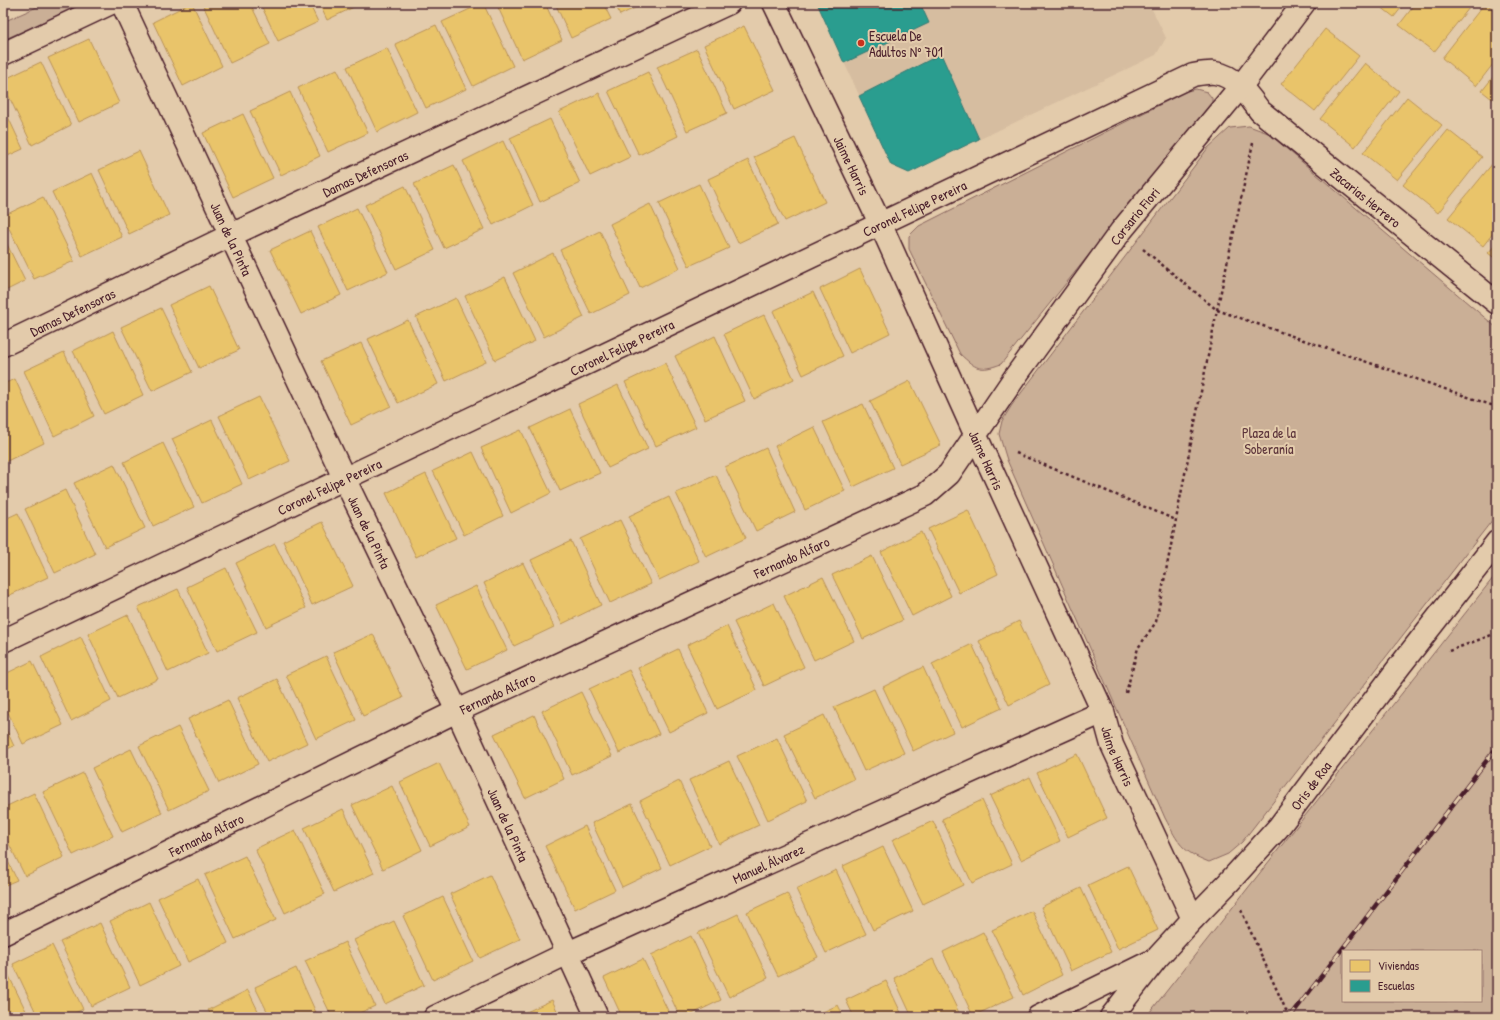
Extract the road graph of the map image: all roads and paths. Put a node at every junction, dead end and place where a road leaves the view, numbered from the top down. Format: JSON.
{"nodes":[{"id":1,"x":111,"y":3,"type":"edge"},
{"id":2,"x":122,"y":3,"type":"edge"},
{"id":3,"x":729,"y":3,"type":"edge"},
{"id":4,"x":774,"y":3,"type":"edge"},
{"id":5,"x":1304,"y":3,"type":"edge"},
{"id":6,"x":3,"y":54,"type":"edge"},
{"id":7,"x":1241,"y":86,"type":"junction"},
{"id":8,"x":1260,"y":111,"type":"junction"},
{"id":9,"x":880,"y":223,"type":"junction"},
{"id":10,"x":1121,"y":231,"type":"junction"},
{"id":11,"x":231,"y":235,"type":"junction"},
{"id":12,"x":1497,"y":303,"type":"edge"},
{"id":13,"x":1217,"y":310,"type":"junction"},
{"id":14,"x":3,"y":345,"type":"edge"},
{"id":15,"x":1497,"y":407,"type":"edge"},
{"id":16,"x":976,"y":436,"type":"junction"},
{"id":17,"x":344,"y":478,"type":"junction"},
{"id":18,"x":1176,"y":520,"type":"junction"},
{"id":19,"x":1497,"y":542,"type":"edge"},
{"id":20,"x":3,"y":641,"type":"edge"},
{"id":21,"x":1124,"y":700,"type":"dead end"},
{"id":22,"x":457,"y":711,"type":"junction"},
{"id":23,"x":1103,"y":712,"type":"junction"},
{"id":24,"x":1228,"y":883,"type":"junction"},
{"id":25,"x":1193,"y":919,"type":"junction"},
{"id":26,"x":3,"y":934,"type":"edge"},
{"id":27,"x":568,"y":953,"type":"junction"},
{"id":28,"x":1157,"y":958,"type":"junction"},
{"id":29,"x":435,"y":1017,"type":"edge"},
{"id":30,"x":598,"y":1017,"type":"edge"},
{"id":31,"x":1038,"y":1017,"type":"edge"},
{"id":32,"x":1111,"y":1017,"type":"edge"},
{"id":33,"x":1289,"y":1017,"type":"edge"}],
"edges":[{"from":1,"to":6,"type":"street"},
{"from":2,"to":11,"type":"street","name":"Juan de la Pinta"},
{"from":3,"to":11,"type":"street","name":"Damas Defensoras"},
{"from":4,"to":9,"type":"street","name":"Jaime Harris"},
{"from":5,"to":7,"type":"street","name":"Corsario Fiori"},
{"from":7,"to":8,"type":"street","name":"Zacarias Herrero"},
{"from":7,"to":9,"type":"street","name":"Coronel Felipe Pereira"},
{"from":7,"to":10,"type":"street","name":"Corsario Fiori"},
{"from":8,"to":12,"type":"street","name":"Zacarias Herrero"},
{"from":8,"to":13,"type":"path"},
{"from":9,"to":16,"type":"street","name":"Jaime Harris"},
{"from":9,"to":17,"type":"street","name":"Coronel Felipe Pereira"},
{"from":10,"to":13,"type":"path"},
{"from":10,"to":16,"type":"street","name":"Corsario Fiori"},
{"from":11,"to":14,"type":"street","name":"Damas Defensoras"},
{"from":11,"to":17,"type":"street","name":"Juan de la Pinta"},
{"from":13,"to":15,"type":"path"},
{"from":13,"to":18,"type":"path"},
{"from":16,"to":18,"type":"path"},
{"from":16,"to":22,"type":"street","name":"Fernando Alfaro"},
{"from":16,"to":23,"type":"street","name":"Jaime Harris"},
{"from":17,"to":20,"type":"street","name":"Coronel Felipe Pereira"},
{"from":17,"to":22,"type":"street","name":"Juan de la Pinta"},
{"from":18,"to":21,"type":"path"},
{"from":19,"to":24,"type":"street","name":"Oris de Roa"},
{"from":22,"to":26,"type":"street","name":"Fernando Alfaro"},
{"from":22,"to":27,"type":"street","name":"Juan de la Pinta"},
{"from":23,"to":25,"type":"street","name":"Jaime Harris"},
{"from":23,"to":27,"type":"street","name":"Manuel Álvarez"},
{"from":24,"to":25,"type":"street","name":"Oris de Roa"},
{"from":24,"to":33,"type":"path"},
{"from":25,"to":28,"type":"street","name":"Oris de Roa"},
{"from":27,"to":29,"type":"street","name":"Manuel Álvarez"},
{"from":27,"to":30,"type":"street","name":"Juan de la Pinta"},
{"from":28,"to":31,"type":"street"},
{"from":28,"to":32,"type":"street","name":"Oris de Roa"}]}
